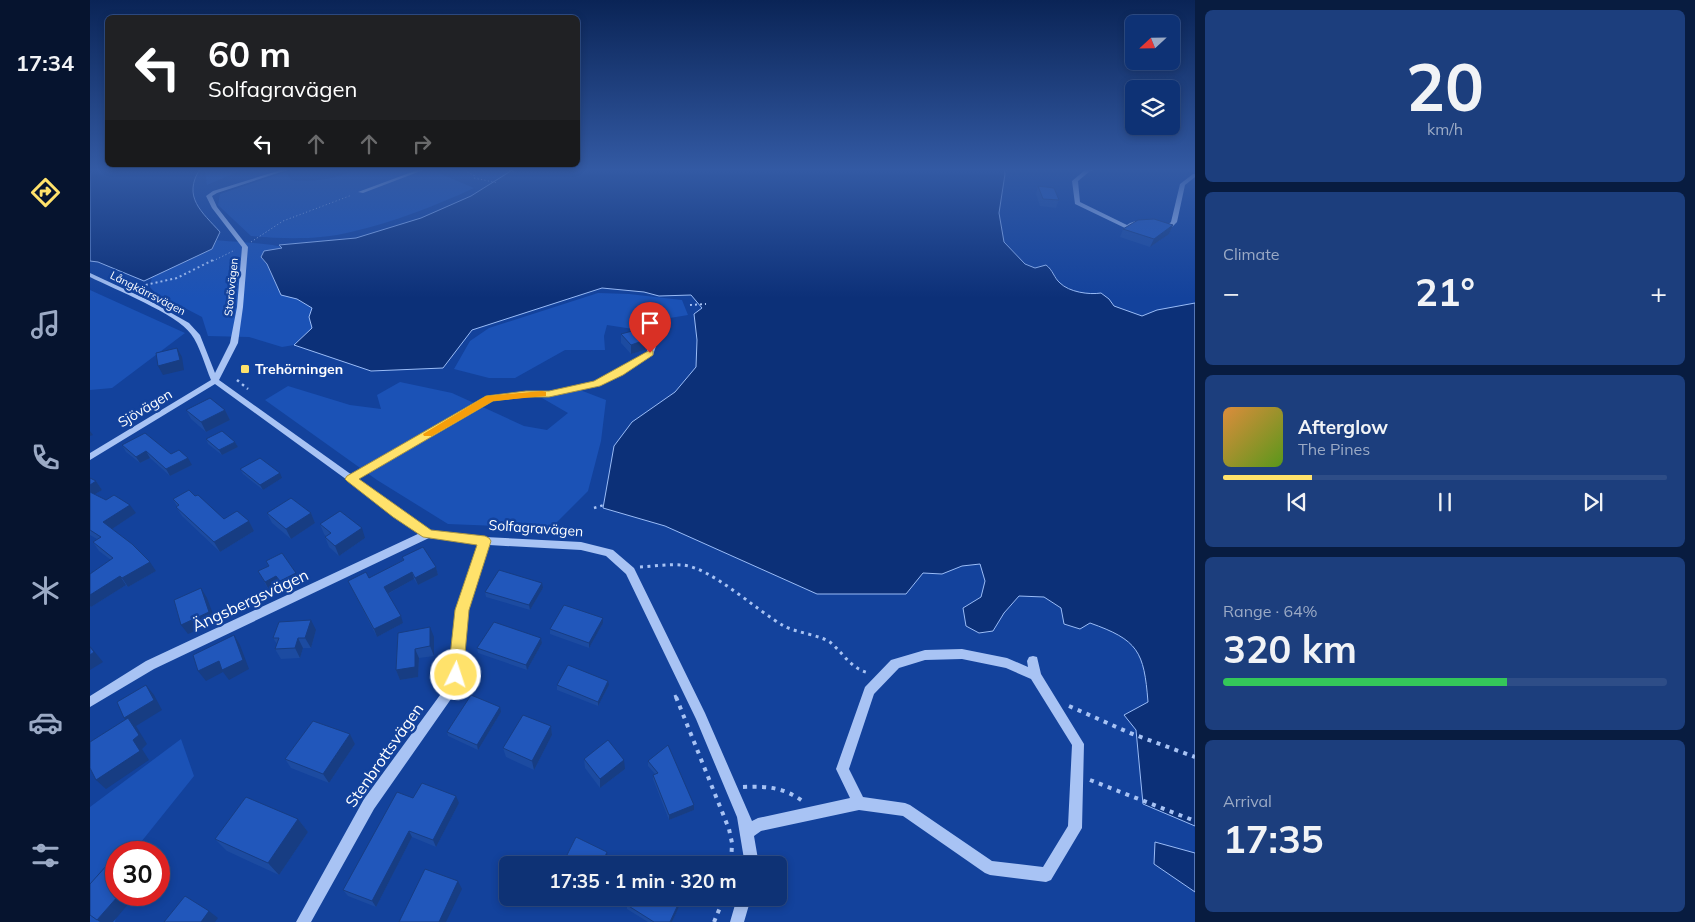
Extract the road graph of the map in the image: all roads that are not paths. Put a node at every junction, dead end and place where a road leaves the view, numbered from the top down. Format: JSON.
{"nodes":[{"id":1,"x":218,"y":212,"type":"edge"},
{"id":2,"x":1093,"y":212,"type":"edge"},
{"id":3,"x":1176,"y":212,"type":"edge"},
{"id":4,"x":90,"y":275,"type":"edge"},
{"id":5,"x":646,"y":339,"type":"edge"},
{"id":6,"x":206,"y":361,"type":"joint"},
{"id":7,"x":215,"y":381,"type":"junction"},
{"id":8,"x":90,"y":457,"type":"edge"},
{"id":9,"x":351,"y":479,"type":"junction"},
{"id":10,"x":428,"y":534,"type":"junction"},
{"id":11,"x":485,"y":541,"type":"junction"},
{"id":12,"x":1033,"y":661,"type":"dead end"},
{"id":13,"x":1035,"y":675,"type":"junction"},
{"id":14,"x":90,"y":702,"type":"edge"},
{"id":15,"x":859,"y":803,"type":"junction"},
{"id":16,"x":748,"y":832,"type":"junction"},
{"id":17,"x":751,"y":856,"type":"edge"},
{"id":18,"x":742,"y":906,"type":"edge"},
{"id":19,"x":303,"y":922,"type":"edge"},
{"id":20,"x":737,"y":922,"type":"edge"}],
"edges":[{"from":1,"to":7,"type":"street","name":"Storövägen"},
{"from":2,"to":3,"type":"street"},
{"from":4,"to":6,"type":"street","name":"Långkärrsvägen"},
{"from":5,"to":9,"type":"street"},
{"from":6,"to":7,"type":"street","name":"Solfagravägen"},
{"from":7,"to":8,"type":"street","name":"Sjövägen"},
{"from":7,"to":9,"type":"street","name":"Solfagravägen"},
{"from":9,"to":10,"type":"street","name":"Solfagravägen"},
{"from":10,"to":11,"type":"street","name":"Solfagravägen"},
{"from":10,"to":14,"type":"street","name":"Ängsbergsvägen"},
{"from":11,"to":16,"type":"street","name":"Solfagravägen"},
{"from":11,"to":19,"type":"street","name":"Stenbrottsvägen"},
{"from":12,"to":13,"type":"street"},
{"from":13,"to":15,"type":"street"},
{"from":13,"to":15,"type":"street"},
{"from":15,"to":16,"type":"street"},
{"from":16,"to":17,"type":"street","name":"Solfagravägen"},
{"from":18,"to":20,"type":"street"}]}
